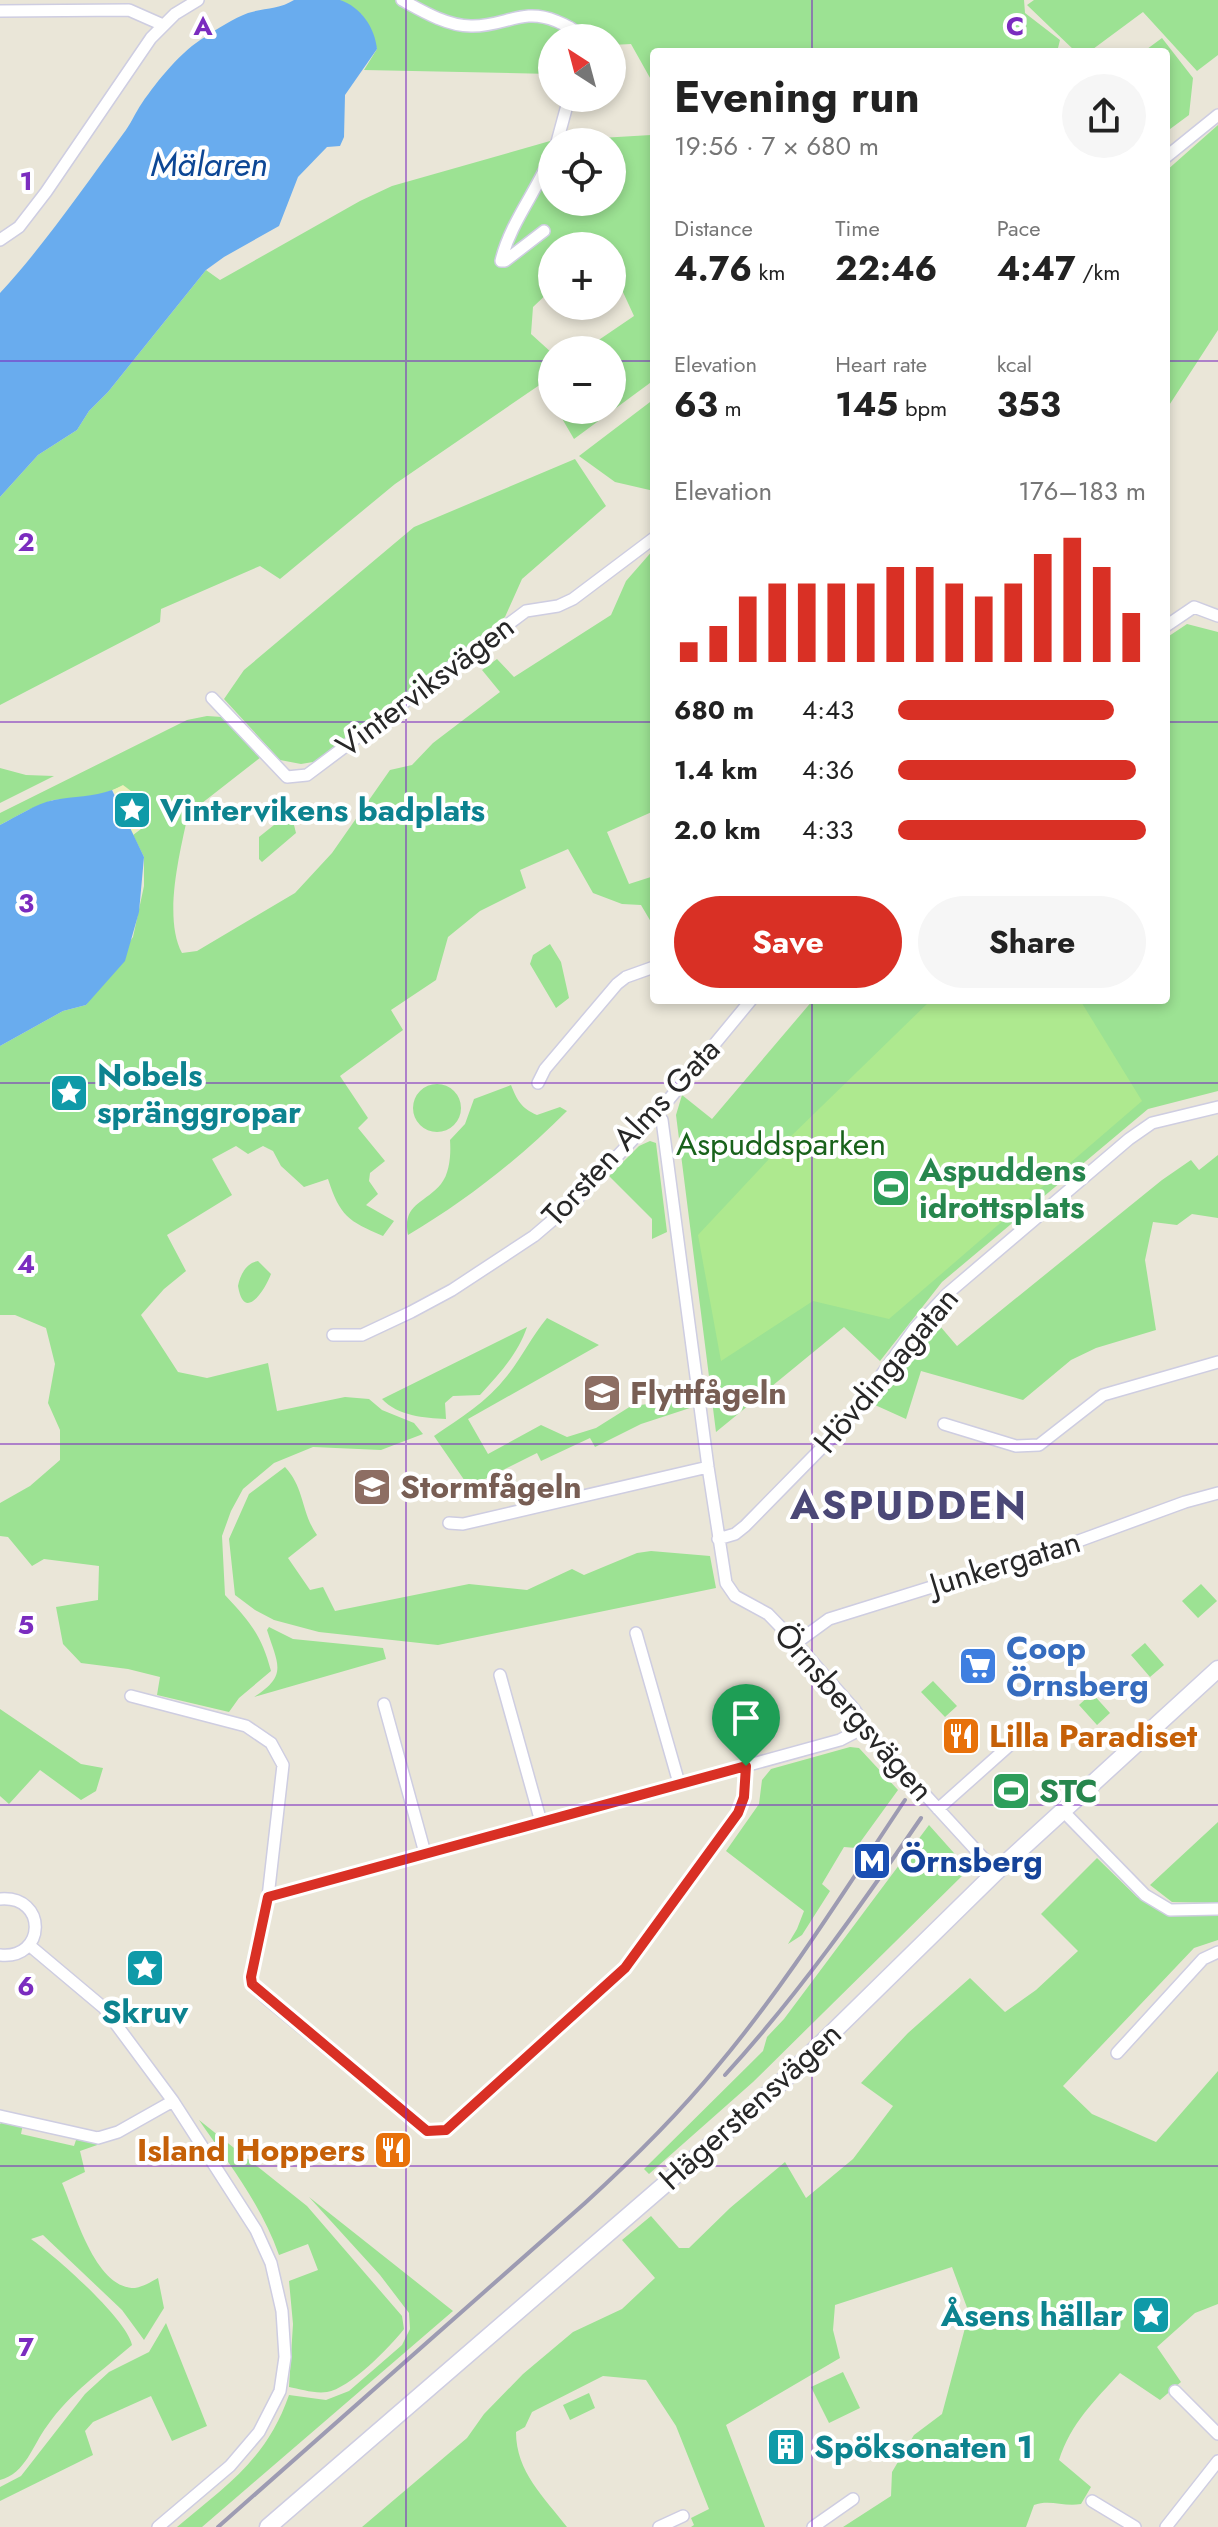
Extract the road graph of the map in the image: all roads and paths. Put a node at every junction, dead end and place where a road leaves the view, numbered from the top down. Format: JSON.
{"nodes":[{"id":1,"x":198,"y":0,"type":"edge"},
{"id":2,"x":402,"y":0,"type":"edge"},
{"id":3,"x":0,"y":11,"type":"edge"},
{"id":4,"x":563,"y":24,"type":"edge"},
{"id":5,"x":163,"y":25,"type":"junction"},
{"id":6,"x":1218,"y":115,"type":"edge"},
{"id":7,"x":1170,"y":154,"type":"edge"},
{"id":8,"x":538,"y":183,"type":"edge"},
{"id":9,"x":544,"y":231,"type":"dead end"},
{"id":10,"x":0,"y":240,"type":"edge"},
{"id":11,"x":650,"y":541,"type":"edge"},
{"id":12,"x":1218,"y":616,"type":"edge"},
{"id":13,"x":1170,"y":623,"type":"edge"},
{"id":14,"x":212,"y":698,"type":"dead end"},
{"id":15,"x":650,"y":968,"type":"edge"},
{"id":16,"x":744,"y":1004,"type":"edge"},
{"id":17,"x":538,"y":1083,"type":"dead end"},
{"id":18,"x":1218,"y":1107,"type":"edge"},
{"id":19,"x":656,"y":1115,"type":"junction"},
{"id":20,"x":333,"y":1335,"type":"dead end"},
{"id":21,"x":1218,"y":1362,"type":"edge"},
{"id":22,"x":944,"y":1424,"type":"dead end"},
{"id":23,"x":708,"y":1467,"type":"junction"},
{"id":24,"x":1218,"y":1493,"type":"edge"},
{"id":25,"x":449,"y":1523,"type":"dead end"},
{"id":26,"x":718,"y":1539,"type":"junction"},
{"id":27,"x":636,"y":1633,"type":"dead end"},
{"id":28,"x":796,"y":1643,"type":"junction"},
{"id":29,"x":1218,"y":1669,"type":"edge"},
{"id":30,"x":500,"y":1675,"type":"dead end"},
{"id":31,"x":131,"y":1696,"type":"dead end"},
{"id":32,"x":384,"y":1704,"type":"dead end"},
{"id":33,"x":865,"y":1727,"type":"junction"},
{"id":34,"x":1011,"y":1744,"type":"dead end"},
{"id":35,"x":746,"y":1766,"type":"junction"},
{"id":36,"x":679,"y":1783,"type":"junction"},
{"id":37,"x":938,"y":1809,"type":"junction"},
{"id":38,"x":1062,"y":1810,"type":"junction"},
{"id":39,"x":541,"y":1822,"type":"junction"},
{"id":40,"x":425,"y":1853,"type":"junction"},
{"id":41,"x":996,"y":1872,"type":"junction"},
{"id":42,"x":268,"y":1897,"type":"junction"},
{"id":43,"x":0,"y":1899,"type":"edge"},
{"id":44,"x":1218,"y":1909,"type":"edge"},
{"id":45,"x":29,"y":1945,"type":"junction"},
{"id":46,"x":1218,"y":1952,"type":"edge"},
{"id":47,"x":0,"y":1955,"type":"edge"},
{"id":48,"x":1117,"y":2053,"type":"dead end"},
{"id":49,"x":173,"y":2101,"type":"junction"},
{"id":50,"x":0,"y":2116,"type":"edge"},
{"id":51,"x":1175,"y":2391,"type":"dead end"},
{"id":52,"x":1218,"y":2434,"type":"edge"},
{"id":53,"x":1218,"y":2461,"type":"edge"},
{"id":54,"x":853,"y":2499,"type":"dead end"},
{"id":55,"x":1092,"y":2501,"type":"dead end"},
{"id":56,"x":683,"y":2516,"type":"dead end"},
{"id":57,"x":158,"y":2527,"type":"edge"},
{"id":58,"x":268,"y":2527,"type":"edge"},
{"id":59,"x":659,"y":2527,"type":"edge"},
{"id":60,"x":813,"y":2527,"type":"edge"},
{"id":61,"x":1135,"y":2527,"type":"edge"},
{"id":62,"x":1166,"y":2527,"type":"edge"}],
"edges":[{"from":1,"to":5,"type":"street"},
{"from":2,"to":4,"type":"street"},
{"from":3,"to":5,"type":"street"},
{"from":5,"to":10,"type":"street"},
{"from":6,"to":7,"type":"street"},
{"from":8,"to":9,"type":"street"},
{"from":11,"to":14,"type":"street","name":"Vinterviksvägen"},
{"from":12,"to":13,"type":"street"},
{"from":15,"to":17,"type":"street"},
{"from":16,"to":19,"type":"street","name":"Torsten Alms Gata"},
{"from":18,"to":26,"type":"street","name":"Hövdingagatan"},
{"from":19,"to":20,"type":"street","name":"Torsten Alms Gata"},
{"from":19,"to":23,"type":"street"},
{"from":21,"to":22,"type":"street"},
{"from":23,"to":25,"type":"street"},
{"from":23,"to":26,"type":"street"},
{"from":24,"to":28,"type":"street","name":"Junkergatan"},
{"from":26,"to":28,"type":"street","name":"Örnsbergsvägen"},
{"from":27,"to":36,"type":"street"},
{"from":28,"to":33,"type":"street","name":"Örnsbergsvägen"},
{"from":29,"to":38,"type":"street","name":"Hägerstensvägen"},
{"from":30,"to":39,"type":"street"},
{"from":31,"to":42,"type":"street"},
{"from":32,"to":40,"type":"street"},
{"from":33,"to":35,"type":"street"},
{"from":33,"to":37,"type":"street","name":"Örnsbergsvägen"},
{"from":34,"to":37,"type":"street","name":"Örnsbergsvägen"},
{"from":35,"to":36,"type":"street"},
{"from":35,"to":42,"type":"street"},
{"from":36,"to":39,"type":"street"},
{"from":37,"to":41,"type":"street","name":"Örnsbergsvägen"},
{"from":38,"to":41,"type":"street","name":"Hägerstensvägen"},
{"from":38,"to":44,"type":"street"},
{"from":39,"to":40,"type":"street"},
{"from":40,"to":42,"type":"street"},
{"from":41,"to":58,"type":"street","name":"Hägerstensvägen"},
{"from":43,"to":45,"type":"street"},
{"from":45,"to":47,"type":"street"},
{"from":45,"to":49,"type":"street"},
{"from":46,"to":48,"type":"street"},
{"from":49,"to":50,"type":"street"},
{"from":49,"to":57,"type":"street"},
{"from":51,"to":52,"type":"street"},
{"from":53,"to":62,"type":"street"},
{"from":54,"to":60,"type":"street"},
{"from":55,"to":61,"type":"street"},
{"from":56,"to":59,"type":"street"}]}
